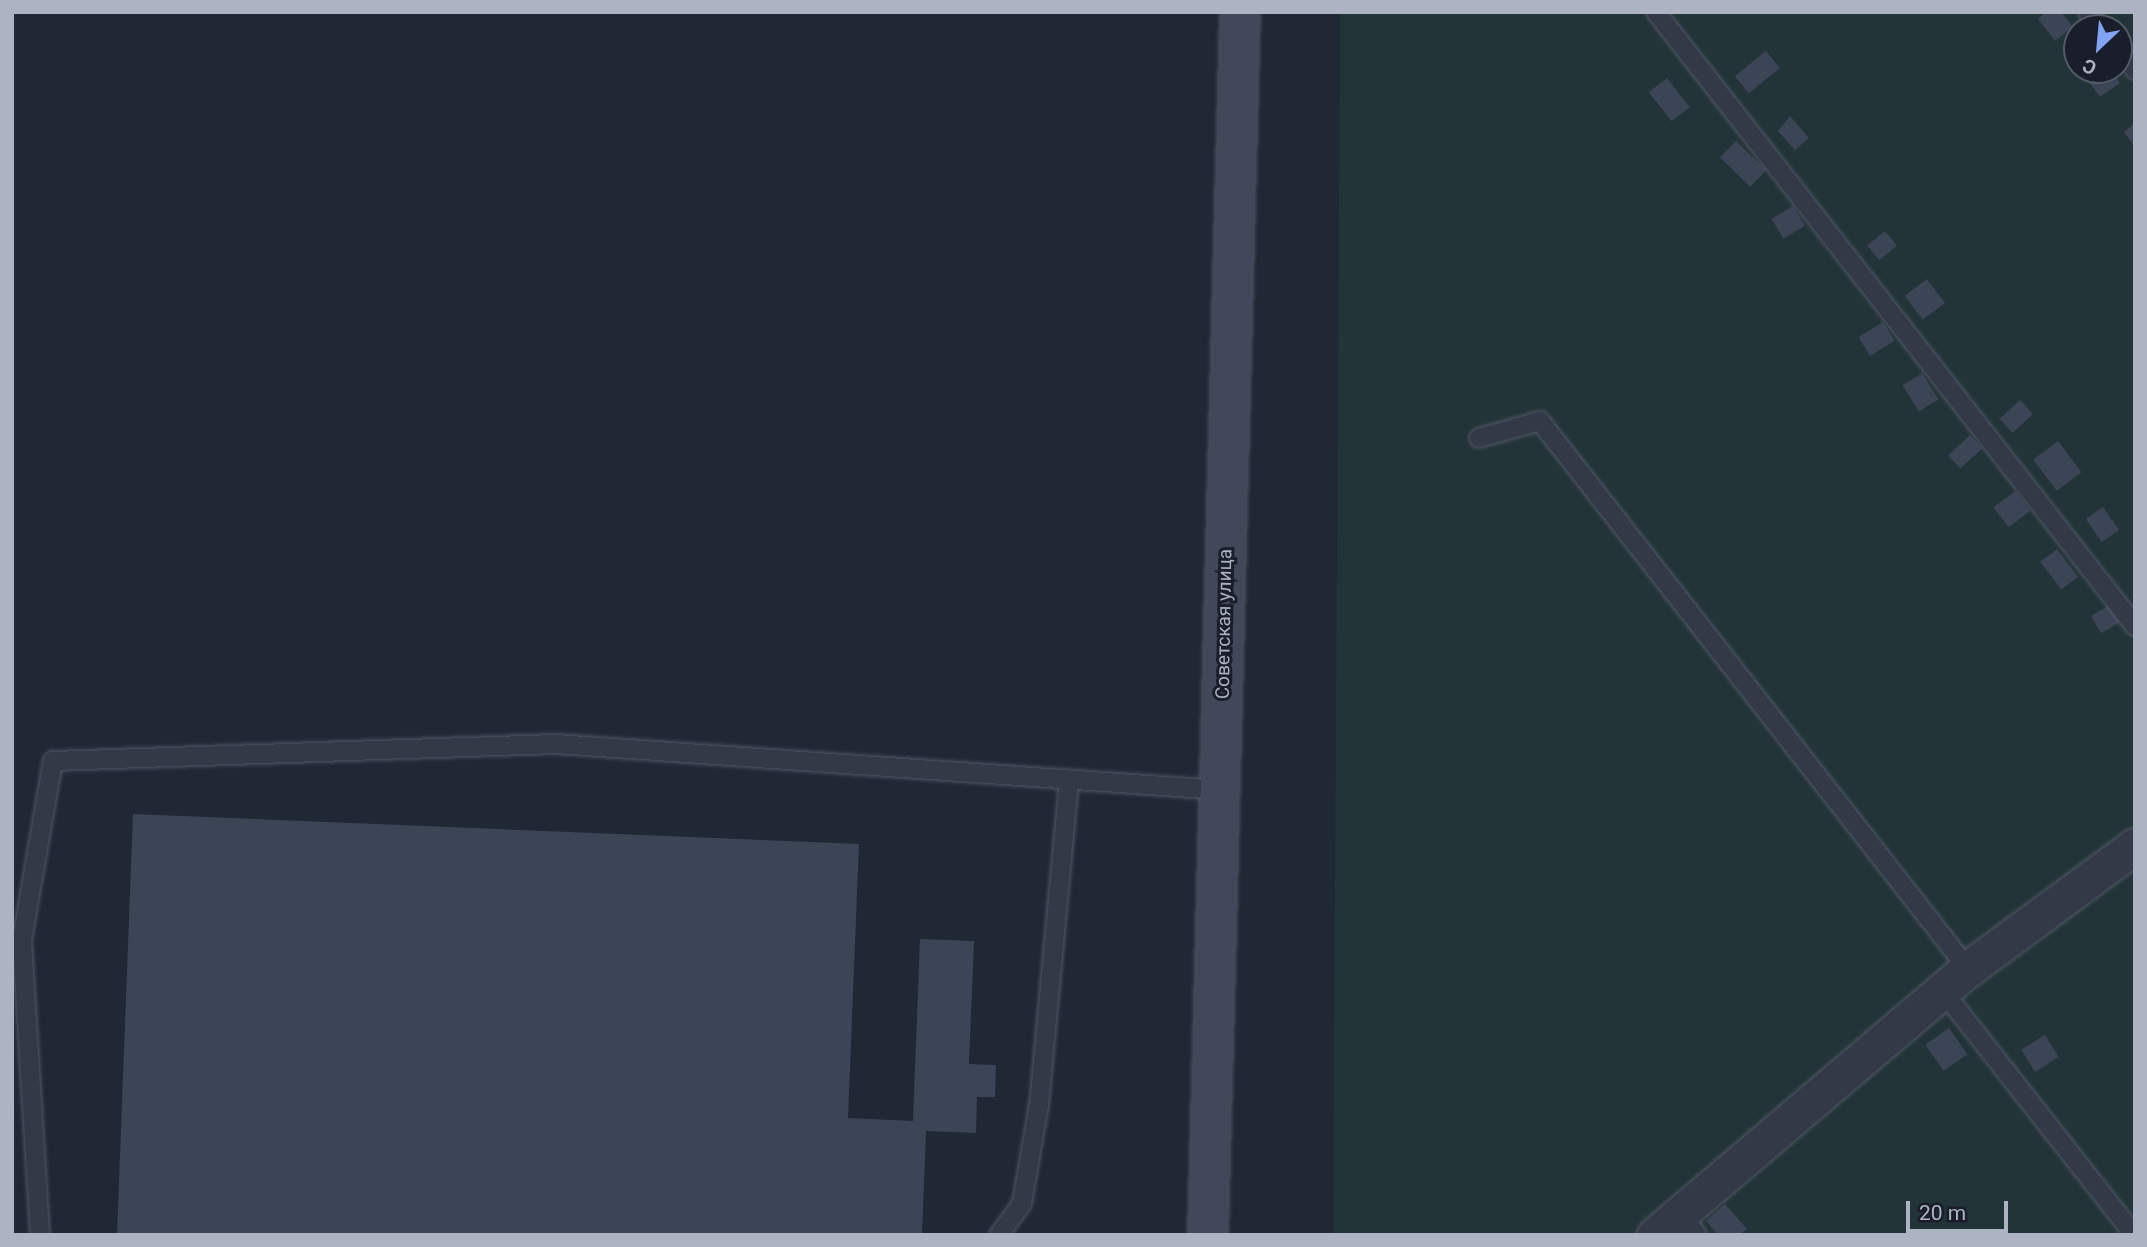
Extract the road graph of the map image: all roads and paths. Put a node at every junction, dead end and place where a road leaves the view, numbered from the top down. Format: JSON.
{"nodes":[{"id":1,"x":1240,"y":12,"type":"edge"},
{"id":2,"x":1656,"y":12,"type":"edge"},
{"id":3,"x":1479,"y":438,"type":"dead end"},
{"id":4,"x":2135,"y":626,"type":"edge"},
{"id":5,"x":1069,"y":779,"type":"junction"},
{"id":6,"x":1220,"y":790,"type":"junction"},
{"id":7,"x":2135,"y":846,"type":"edge"},
{"id":8,"x":1955,"y":979,"type":"junction"},
{"id":9,"x":1677,"y":1228,"type":"edge"},
{"id":10,"x":40,"y":1235,"type":"edge"},
{"id":11,"x":999,"y":1235,"type":"edge"},
{"id":12,"x":1208,"y":1235,"type":"edge"},
{"id":13,"x":2134,"y":1235,"type":"edge"}],
"edges":[{"from":1,"to":6,"type":"main road","name":"Советская улица"},
{"from":2,"to":4,"type":"lane"},
{"from":3,"to":8,"type":"lane"},
{"from":5,"to":6,"type":"lane"},
{"from":5,"to":10,"type":"lane"},
{"from":5,"to":11,"type":"lane"},
{"from":6,"to":12,"type":"main road","name":"Советская улица"},
{"from":7,"to":8,"type":"street"},
{"from":8,"to":9,"type":"street"},
{"from":8,"to":13,"type":"lane"}]}
